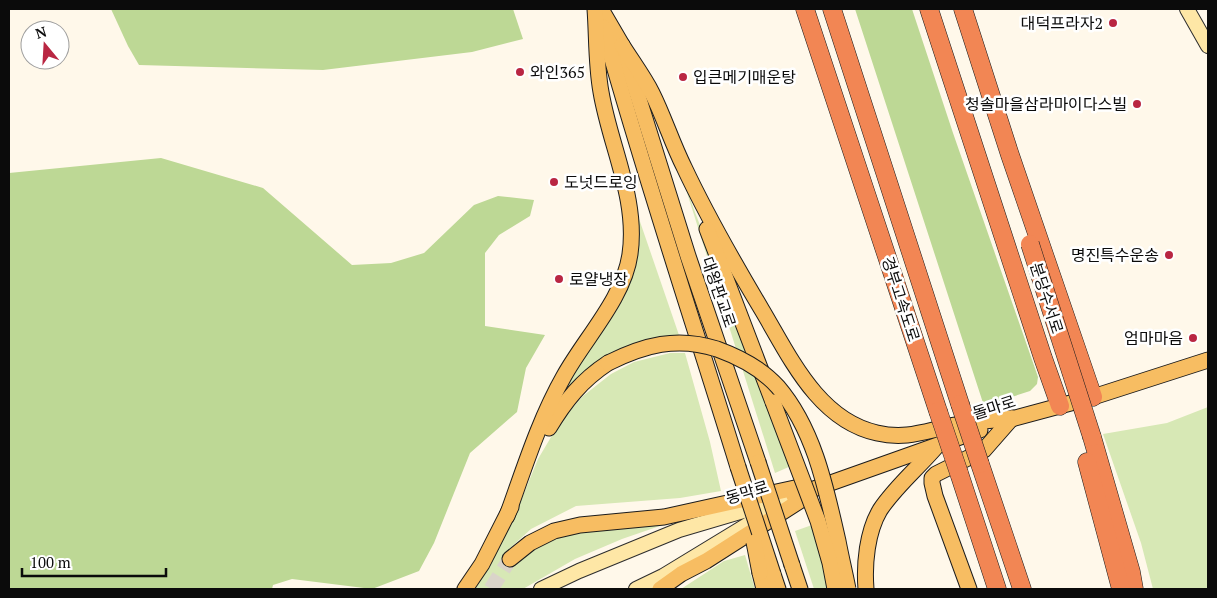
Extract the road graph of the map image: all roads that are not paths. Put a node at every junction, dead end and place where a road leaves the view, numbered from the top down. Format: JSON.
{"nodes":[{"id":1,"x":598,"y":9,"type":"edge"},
{"id":2,"x":805,"y":9,"type":"edge"},
{"id":3,"x":832,"y":9,"type":"edge"},
{"id":4,"x":929,"y":9,"type":"edge"},
{"id":5,"x":940,"y":9,"type":"edge"},
{"id":6,"x":952,"y":9,"type":"edge"},
{"id":7,"x":963,"y":9,"type":"edge"},
{"id":8,"x":1187,"y":9,"type":"edge"},
{"id":9,"x":622,"y":45,"type":"junction"},
{"id":10,"x":1208,"y":46,"type":"edge"},
{"id":11,"x":683,"y":165,"type":"junction"},
{"id":12,"x":1208,"y":360,"type":"edge"},
{"id":13,"x":1093,"y":397,"type":"junction"},
{"id":14,"x":1060,"y":406,"type":"junction"},
{"id":15,"x":1012,"y":418,"type":"junction"},
{"id":16,"x":1086,"y":438,"type":"junction"},
{"id":17,"x":938,"y":446,"type":"junction"},
{"id":18,"x":859,"y":472,"type":"junction"},
{"id":19,"x":820,"y":488,"type":"junction"},
{"id":20,"x":794,"y":496,"type":"junction"},
{"id":21,"x":507,"y":516,"type":"junction"},
{"id":22,"x":510,"y":558,"type":"tunnel mouth"},
{"id":23,"x":767,"y":574,"type":"junction"},
{"id":24,"x":465,"y":589,"type":"edge"},
{"id":25,"x":540,"y":589,"type":"edge"},
{"id":26,"x":636,"y":589,"type":"edge"},
{"id":27,"x":660,"y":589,"type":"edge"},
{"id":28,"x":764,"y":589,"type":"edge"},
{"id":29,"x":778,"y":589,"type":"edge"},
{"id":30,"x":800,"y":589,"type":"edge"},
{"id":31,"x":835,"y":589,"type":"edge"},
{"id":32,"x":848,"y":589,"type":"edge"},
{"id":33,"x":866,"y":589,"type":"edge"},
{"id":34,"x":969,"y":589,"type":"edge"},
{"id":35,"x":997,"y":589,"type":"edge"},
{"id":36,"x":1022,"y":589,"type":"edge"},
{"id":37,"x":1120,"y":589,"type":"edge"},
{"id":38,"x":1134,"y":589,"type":"edge"}],
"edges":[{"from":1,"to":9,"type":"main road","name":"대왕판교로"},
{"from":1,"to":21,"type":"main road"},
{"from":1,"to":23,"type":"main road","name":"대왕판교로","bridge":true},
{"from":2,"to":35,"type":"highway","name":"경부고속도로","bridge":true},
{"from":3,"to":36,"type":"highway","name":"경부고속도로","bridge":true},
{"from":4,"to":14,"type":"highway"},
{"from":5,"to":16,"type":"highway","name":"분당수서로"},
{"from":6,"to":16,"type":"highway","name":"분당수서로","bridge":true},
{"from":7,"to":13,"type":"highway"},
{"from":8,"to":10,"type":"main road"},
{"from":9,"to":11,"type":"main road"},
{"from":9,"to":30,"type":"main road","name":"대왕판교로","bridge":true},
{"from":11,"to":15,"type":"main road"},
{"from":11,"to":31,"type":"main road","bridge":true},
{"from":12,"to":13,"type":"main road","name":"돌마로"},
{"from":13,"to":14,"type":"main road","name":"돌마로"},
{"from":14,"to":15,"type":"main road","name":"돌마로"},
{"from":15,"to":17,"type":"main road","name":"돌마로"},
{"from":15,"to":34,"type":"main road"},
{"from":16,"to":37,"type":"highway","name":"분당수서로"},
{"from":16,"to":38,"type":"highway","name":"분당수서로"},
{"from":17,"to":18,"type":"main road","name":"돌마로"},
{"from":17,"to":33,"type":"main road"},
{"from":18,"to":19,"type":"main road","name":"돌마로"},
{"from":18,"to":22,"type":"main road"},
{"from":19,"to":20,"type":"main road","name":"돌마로"},
{"from":19,"to":27,"type":"main road"},
{"from":20,"to":25,"type":"main road","name":"동막로"},
{"from":20,"to":26,"type":"main road","name":"동막로"},
{"from":21,"to":24,"type":"main road"},
{"from":21,"to":32,"type":"main road","bridge":true},
{"from":23,"to":28,"type":"main road"},
{"from":23,"to":29,"type":"main road"}]}
